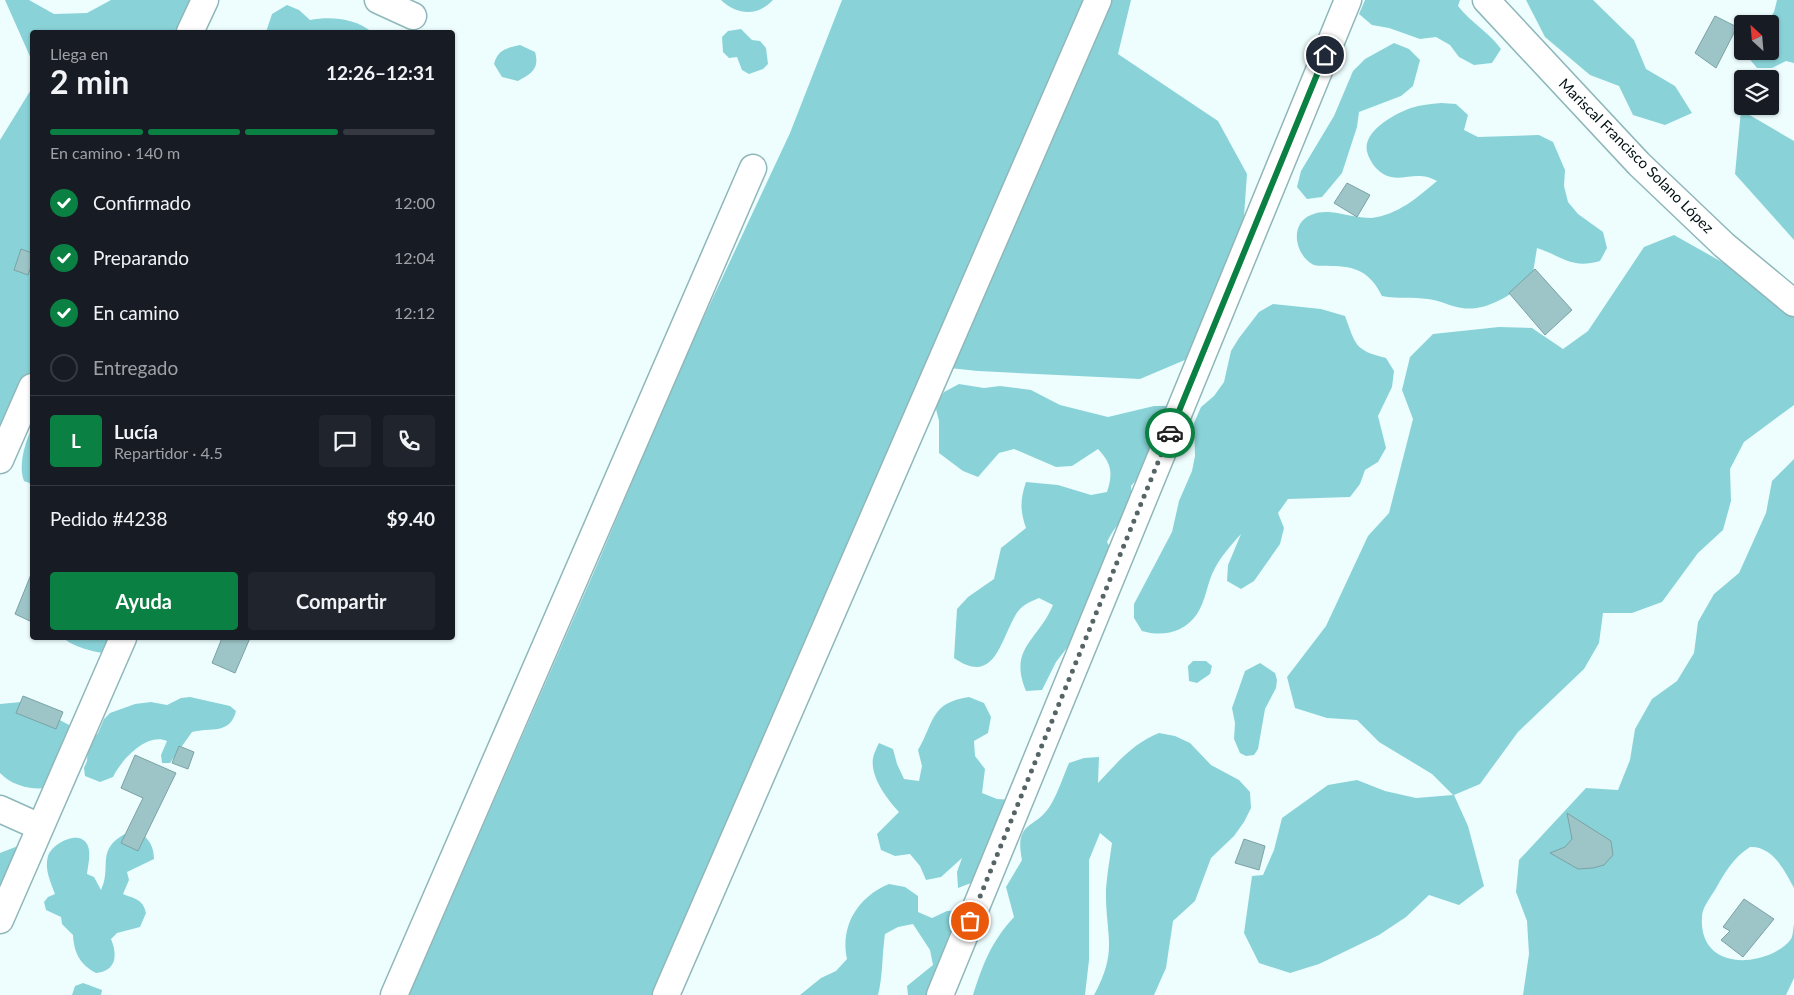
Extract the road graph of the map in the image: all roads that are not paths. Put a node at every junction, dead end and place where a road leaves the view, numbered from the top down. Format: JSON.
{"nodes":[{"id":1,"x":205,"y":0,"type":"edge"},
{"id":2,"x":378,"y":0,"type":"edge"},
{"id":3,"x":1098,"y":0,"type":"edge"},
{"id":4,"x":1348,"y":0,"type":"edge"},
{"id":5,"x":1486,"y":0,"type":"edge"},
{"id":6,"x":413,"y":16,"type":"edge"},
{"id":7,"x":191,"y":30,"type":"edge"},
{"id":8,"x":753,"y":168,"type":"dead end"},
{"id":9,"x":1794,"y":303,"type":"edge"},
{"id":10,"x":30,"y":392,"type":"edge"},
{"id":11,"x":0,"y":460,"type":"edge"},
{"id":12,"x":122,"y":640,"type":"edge"},
{"id":13,"x":0,"y":809,"type":"edge"},
{"id":14,"x":40,"y":827,"type":"junction"},
{"id":15,"x":0,"y":920,"type":"edge"},
{"id":16,"x":394,"y":995,"type":"edge"},
{"id":17,"x":666,"y":995,"type":"edge"},
{"id":18,"x":940,"y":995,"type":"edge"}],
"edges":[{"from":1,"to":7,"type":"street"},
{"from":2,"to":6,"type":"street"},
{"from":3,"to":17,"type":"street"},
{"from":4,"to":18,"type":"street"},
{"from":5,"to":9,"type":"street","name":"Mariscal Francisco Solano López"},
{"from":8,"to":16,"type":"street"},
{"from":10,"to":11,"type":"street"},
{"from":12,"to":14,"type":"street"},
{"from":13,"to":14,"type":"street"},
{"from":14,"to":15,"type":"street"}]}
